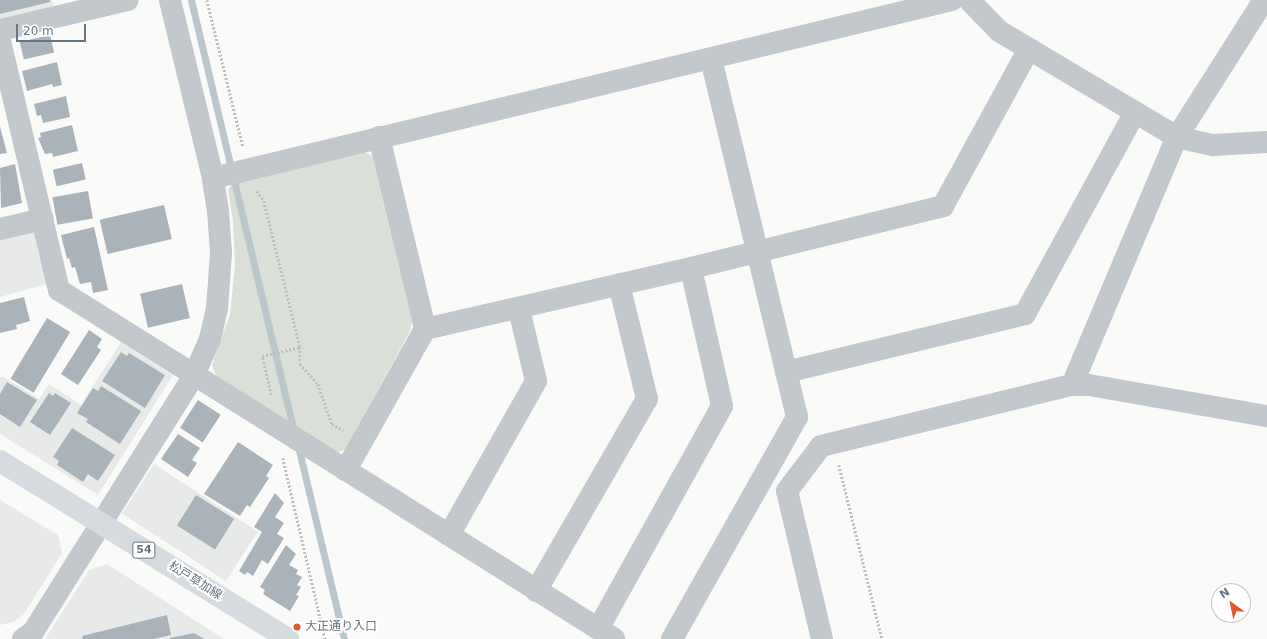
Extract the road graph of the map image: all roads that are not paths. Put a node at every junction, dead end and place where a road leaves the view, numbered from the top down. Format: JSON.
{"nodes":[{"id":1,"x":128,"y":0,"type":"edge"},
{"id":2,"x":170,"y":0,"type":"edge"},
{"id":3,"x":952,"y":0,"type":"edge"},
{"id":4,"x":969,"y":0,"type":"edge"},
{"id":5,"x":1264,"y":0,"type":"edge"},
{"id":6,"x":0,"y":30,"type":"edge"},
{"id":7,"x":0,"y":41,"type":"edge"},
{"id":8,"x":1029,"y":49,"type":"junction"},
{"id":9,"x":711,"y":58,"type":"junction"},
{"id":10,"x":1135,"y":112,"type":"junction"},
{"id":11,"x":379,"y":137,"type":"junction"},
{"id":12,"x":1177,"y":137,"type":"junction"},
{"id":13,"x":1267,"y":142,"type":"edge"},
{"id":14,"x":218,"y":177,"type":"junction"},
{"id":15,"x":43,"y":218,"type":"junction"},
{"id":16,"x":0,"y":228,"type":"edge"},
{"id":17,"x":758,"y":251,"type":"junction"},
{"id":18,"x":691,"y":268,"type":"junction"},
{"id":19,"x":619,"y":284,"type":"junction"},
{"id":20,"x":519,"y":308,"type":"junction"},
{"id":21,"x":425,"y":329,"type":"junction"},
{"id":22,"x":786,"y":372,"type":"junction"},
{"id":23,"x":194,"y":375,"type":"junction"},
{"id":24,"x":1072,"y":385,"type":"junction"},
{"id":25,"x":1267,"y":416,"type":"edge"},
{"id":26,"x":0,"y":461,"type":"edge"},
{"id":27,"x":346,"y":470,"type":"junction"},
{"id":28,"x":0,"y":476,"type":"edge"},
{"id":29,"x":98,"y":529,"type":"junction"},
{"id":30,"x":449,"y":535,"type":"junction"},
{"id":31,"x":536,"y":591,"type":"junction"},
{"id":32,"x":606,"y":634,"type":"edge"},
{"id":33,"x":23,"y":639,"type":"edge"},
{"id":34,"x":260,"y":639,"type":"edge"},
{"id":35,"x":288,"y":639,"type":"edge"},
{"id":36,"x":672,"y":639,"type":"edge"},
{"id":37,"x":822,"y":639,"type":"edge"}],
"edges":[{"from":1,"to":6,"type":"street"},
{"from":2,"to":14,"type":"street"},
{"from":3,"to":9,"type":"street"},
{"from":4,"to":8,"type":"street"},
{"from":5,"to":12,"type":"street"},
{"from":7,"to":15,"type":"street"},
{"from":8,"to":10,"type":"street"},
{"from":8,"to":17,"type":"street"},
{"from":9,"to":11,"type":"street"},
{"from":9,"to":17,"type":"street"},
{"from":10,"to":12,"type":"street"},
{"from":10,"to":22,"type":"street"},
{"from":11,"to":14,"type":"street"},
{"from":11,"to":21,"type":"street"},
{"from":12,"to":13,"type":"street"},
{"from":12,"to":24,"type":"street"},
{"from":14,"to":23,"type":"street"},
{"from":15,"to":16,"type":"street"},
{"from":15,"to":23,"type":"street"},
{"from":17,"to":18,"type":"street"},
{"from":17,"to":22,"type":"street"},
{"from":18,"to":19,"type":"street"},
{"from":18,"to":32,"type":"street"},
{"from":19,"to":20,"type":"street"},
{"from":19,"to":31,"type":"street"},
{"from":20,"to":21,"type":"street"},
{"from":20,"to":30,"type":"street"},
{"from":21,"to":27,"type":"street"},
{"from":22,"to":36,"type":"street"},
{"from":23,"to":27,"type":"street"},
{"from":23,"to":29,"type":"street"},
{"from":24,"to":25,"type":"street"},
{"from":24,"to":37,"type":"street"},
{"from":26,"to":29,"type":"main road","name":"松戸草加線","number":"54"},
{"from":27,"to":30,"type":"street"},
{"from":28,"to":29,"type":"main road","name":"松戸草加線","number":"54"},
{"from":29,"to":33,"type":"street"},
{"from":29,"to":34,"type":"main road","name":"松戸草加線","number":"54"},
{"from":29,"to":35,"type":"main road","name":"松戸草加線","number":"54"},
{"from":30,"to":31,"type":"street"},
{"from":31,"to":32,"type":"street"}]}
